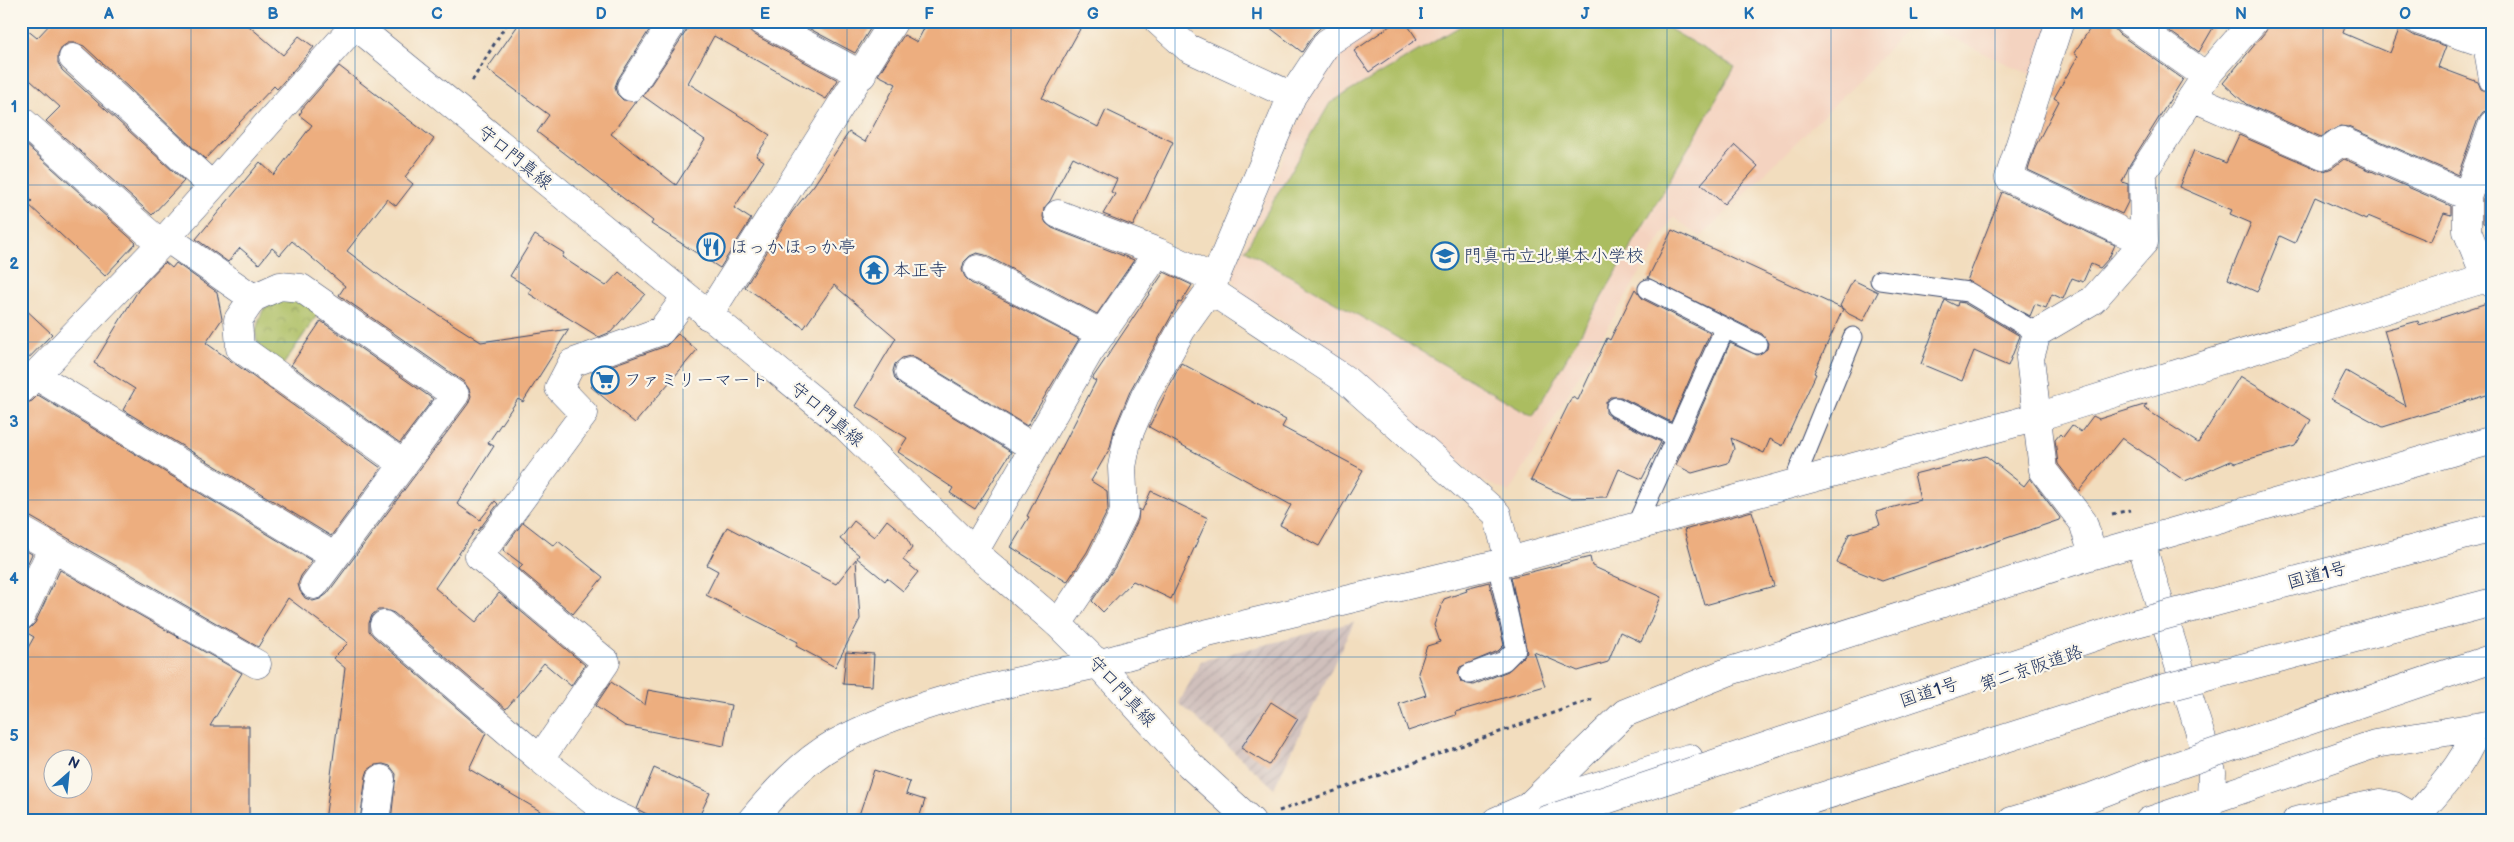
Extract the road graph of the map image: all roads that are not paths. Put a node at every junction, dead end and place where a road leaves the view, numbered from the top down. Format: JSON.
{"nodes":[{"id":1,"x":674,"y":21,"type":"edge"},
{"id":2,"x":762,"y":21,"type":"edge"},
{"id":3,"x":894,"y":21,"type":"edge"},
{"id":4,"x":1158,"y":21,"type":"edge"},
{"id":5,"x":1360,"y":21,"type":"edge"},
{"id":6,"x":2060,"y":21,"type":"edge"},
{"id":7,"x":2128,"y":21,"type":"edge"},
{"id":8,"x":2254,"y":21,"type":"edge"},
{"id":9,"x":2420,"y":21,"type":"edge"},
{"id":10,"x":352,"y":23,"type":"edge"},
{"id":11,"x":2485,"y":33,"type":"edge"},
{"id":12,"x":73,"y":58,"type":"dead end"},
{"id":13,"x":862,"y":75,"type":"junction"},
{"id":14,"x":2493,"y":79,"type":"edge"},
{"id":15,"x":631,"y":87,"type":"dead end"},
{"id":16,"x":2199,"y":87,"type":"junction"},
{"id":17,"x":1292,"y":96,"type":"junction"},
{"id":18,"x":21,"y":120,"type":"edge"},
{"id":19,"x":2493,"y":124,"type":"edge"},
{"id":20,"x":212,"y":186,"type":"junction"},
{"id":21,"x":2467,"y":196,"type":"junction"},
{"id":22,"x":1058,"y":214,"type":"dead end"},
{"id":23,"x":164,"y":241,"type":"junction"},
{"id":24,"x":2144,"y":242,"type":"junction"},
{"id":25,"x":1158,"y":252,"type":"junction"},
{"id":26,"x":978,"y":269,"type":"dead end"},
{"id":27,"x":2490,"y":279,"type":"edge"},
{"id":28,"x":1880,"y":280,"type":"dead end"},
{"id":29,"x":1212,"y":285,"type":"junction"},
{"id":30,"x":1648,"y":288,"type":"dead end"},
{"id":31,"x":686,"y":297,"type":"junction"},
{"id":32,"x":253,"y":298,"type":"junction"},
{"id":33,"x":708,"y":316,"type":"junction"},
{"id":34,"x":1725,"y":328,"type":"junction"},
{"id":35,"x":2037,"y":333,"type":"junction"},
{"id":36,"x":1102,"y":334,"type":"junction"},
{"id":37,"x":1853,"y":337,"type":"dead end"},
{"id":38,"x":1758,"y":344,"type":"dead end"},
{"id":39,"x":909,"y":372,"type":"dead end"},
{"id":40,"x":28,"y":382,"type":"edge"},
{"id":41,"x":1616,"y":407,"type":"dead end"},
{"id":42,"x":2038,"y":417,"type":"junction"},
{"id":43,"x":1676,"y":438,"type":"junction"},
{"id":44,"x":2493,"y":440,"type":"edge"},
{"id":45,"x":1034,"y":448,"type":"junction"},
{"id":46,"x":403,"y":464,"type":"junction"},
{"id":47,"x":1793,"y":484,"type":"junction"},
{"id":48,"x":2493,"y":523,"type":"edge"},
{"id":49,"x":1636,"y":526,"type":"junction"},
{"id":50,"x":2493,"y":528,"type":"edge"},
{"id":51,"x":21,"y":530,"type":"edge"},
{"id":52,"x":2493,"y":536,"type":"edge"},
{"id":53,"x":2141,"y":543,"type":"junction"},
{"id":54,"x":52,"y":549,"type":"junction"},
{"id":55,"x":322,"y":549,"type":"dead end"},
{"id":56,"x":974,"y":552,"type":"junction"},
{"id":57,"x":2093,"y":555,"type":"junction"},
{"id":58,"x":2403,"y":558,"type":"junction"},
{"id":59,"x":1503,"y":562,"type":"junction"},
{"id":60,"x":314,"y":585,"type":"dead end"},
{"id":61,"x":2249,"y":593,"type":"junction"},
{"id":62,"x":2493,"y":602,"type":"edge"},
{"id":63,"x":2493,"y":613,"type":"edge"},
{"id":64,"x":21,"y":616,"type":"edge"},
{"id":65,"x":2493,"y":621,"type":"edge"},
{"id":66,"x":1058,"y":624,"type":"junction"},
{"id":67,"x":384,"y":625,"type":"dead end"},
{"id":68,"x":2294,"y":653,"type":"junction"},
{"id":69,"x":2493,"y":658,"type":"edge"},
{"id":70,"x":257,"y":664,"type":"dead end"},
{"id":71,"x":1098,"y":664,"type":"junction"},
{"id":72,"x":1470,"y":674,"type":"dead end"},
{"id":73,"x":2485,"y":726,"type":"edge"},
{"id":74,"x":540,"y":759,"type":"junction"},
{"id":75,"x":381,"y":779,"type":"dead end"},
{"id":76,"x":2209,"y":810,"type":"edge"},
{"id":77,"x":1535,"y":814,"type":"edge"},
{"id":78,"x":2419,"y":819,"type":"edge"},
{"id":79,"x":375,"y":821,"type":"edge"},
{"id":80,"x":628,"y":821,"type":"edge"},
{"id":81,"x":751,"y":821,"type":"edge"},
{"id":82,"x":1251,"y":821,"type":"edge"},
{"id":83,"x":1496,"y":821,"type":"edge"},
{"id":84,"x":1575,"y":821,"type":"edge"},
{"id":85,"x":1745,"y":821,"type":"edge"},
{"id":86,"x":1783,"y":821,"type":"edge"},
{"id":87,"x":2012,"y":821,"type":"edge"},
{"id":88,"x":2149,"y":821,"type":"edge"},
{"id":89,"x":2296,"y":821,"type":"edge"}],
"edges":[{"from":1,"to":15,"type":"main road"},
{"from":2,"to":13,"type":"main road"},
{"from":3,"to":13,"type":"main road"},
{"from":4,"to":17,"type":"main road"},
{"from":5,"to":17,"type":"main road"},
{"from":6,"to":24,"type":"main road"},
{"from":7,"to":16,"type":"main road"},
{"from":8,"to":16,"type":"main road"},
{"from":9,"to":11,"type":"main road"},
{"from":10,"to":20,"type":"main road"},
{"from":10,"to":31,"type":"main road","name":"守口門真線"},
{"from":11,"to":14,"type":"main road"},
{"from":12,"to":20,"type":"main road"},
{"from":13,"to":33,"type":"main road"},
{"from":16,"to":21,"type":"main road"},
{"from":16,"to":24,"type":"main road"},
{"from":17,"to":29,"type":"main road"},
{"from":18,"to":23,"type":"main road"},
{"from":19,"to":21,"type":"main road"},
{"from":20,"to":23,"type":"main road"},
{"from":21,"to":27,"type":"main road"},
{"from":22,"to":25,"type":"main road"},
{"from":23,"to":32,"type":"main road"},
{"from":23,"to":40,"type":"main road"},
{"from":24,"to":35,"type":"main road"},
{"from":25,"to":29,"type":"main road"},
{"from":25,"to":36,"type":"main road"},
{"from":26,"to":36,"type":"main road"},
{"from":27,"to":42,"type":"main road"},
{"from":28,"to":35,"type":"lane"},
{"from":29,"to":59,"type":"main road"},
{"from":29,"to":66,"type":"main road"},
{"from":30,"to":34,"type":"lane"},
{"from":31,"to":33,"type":"main road","name":"守口門真線"},
{"from":31,"to":74,"type":"main road"},
{"from":32,"to":46,"type":"main road"},
{"from":32,"to":46,"type":"main road"},
{"from":33,"to":56,"type":"main road","name":"守口門真線"},
{"from":34,"to":38,"type":"lane"},
{"from":34,"to":43,"type":"lane"},
{"from":35,"to":42,"type":"main road"},
{"from":36,"to":45,"type":"main road"},
{"from":37,"to":47,"type":"lane"},
{"from":39,"to":45,"type":"main road"},
{"from":40,"to":55,"type":"main road"},
{"from":41,"to":43,"type":"lane"},
{"from":42,"to":47,"type":"main road"},
{"from":42,"to":57,"type":"main road"},
{"from":43,"to":49,"type":"lane"},
{"from":44,"to":53,"type":"main road"},
{"from":45,"to":56,"type":"main road"},
{"from":46,"to":60,"type":"main road"},
{"from":47,"to":49,"type":"main road"},
{"from":48,"to":58,"type":"main road","bridge":true},
{"from":49,"to":59,"type":"main road"},
{"from":50,"to":61,"type":"main road","name":"国道1号","bridge":true},
{"from":51,"to":54,"type":"main road"},
{"from":52,"to":58,"type":"main road","name":"第二京阪道路"},
{"from":53,"to":57,"type":"main road"},
{"from":53,"to":76,"type":"main road"},
{"from":54,"to":64,"type":"main road"},
{"from":54,"to":70,"type":"main road"},
{"from":56,"to":66,"type":"main road","name":"守口門真線"},
{"from":57,"to":77,"type":"main road"},
{"from":58,"to":84,"type":"main road","name":"第二京阪道路"},
{"from":59,"to":71,"type":"main road"},
{"from":59,"to":72,"type":"lane"},
{"from":61,"to":77,"type":"main road","name":"国道1号","bridge":true},
{"from":61,"to":77,"type":"main road","bridge":true},
{"from":62,"to":68,"type":"main road","bridge":true},
{"from":63,"to":86,"type":"main road"},
{"from":65,"to":68,"type":"main road","bridge":true},
{"from":66,"to":71,"type":"main road","name":"守口門真線"},
{"from":67,"to":74,"type":"main road"},
{"from":68,"to":85,"type":"main road","bridge":true},
{"from":69,"to":87,"type":"main road","bridge":true},
{"from":71,"to":81,"type":"main road"},
{"from":71,"to":82,"type":"main road","name":"守口門真線"},
{"from":73,"to":76,"type":"main road"},
{"from":73,"to":78,"type":"main road"},
{"from":74,"to":80,"type":"main road"},
{"from":75,"to":79,"type":"main road"},
{"from":76,"to":88,"type":"main road"},
{"from":77,"to":83,"type":"main road"},
{"from":78,"to":89,"type":"main road"}]}
